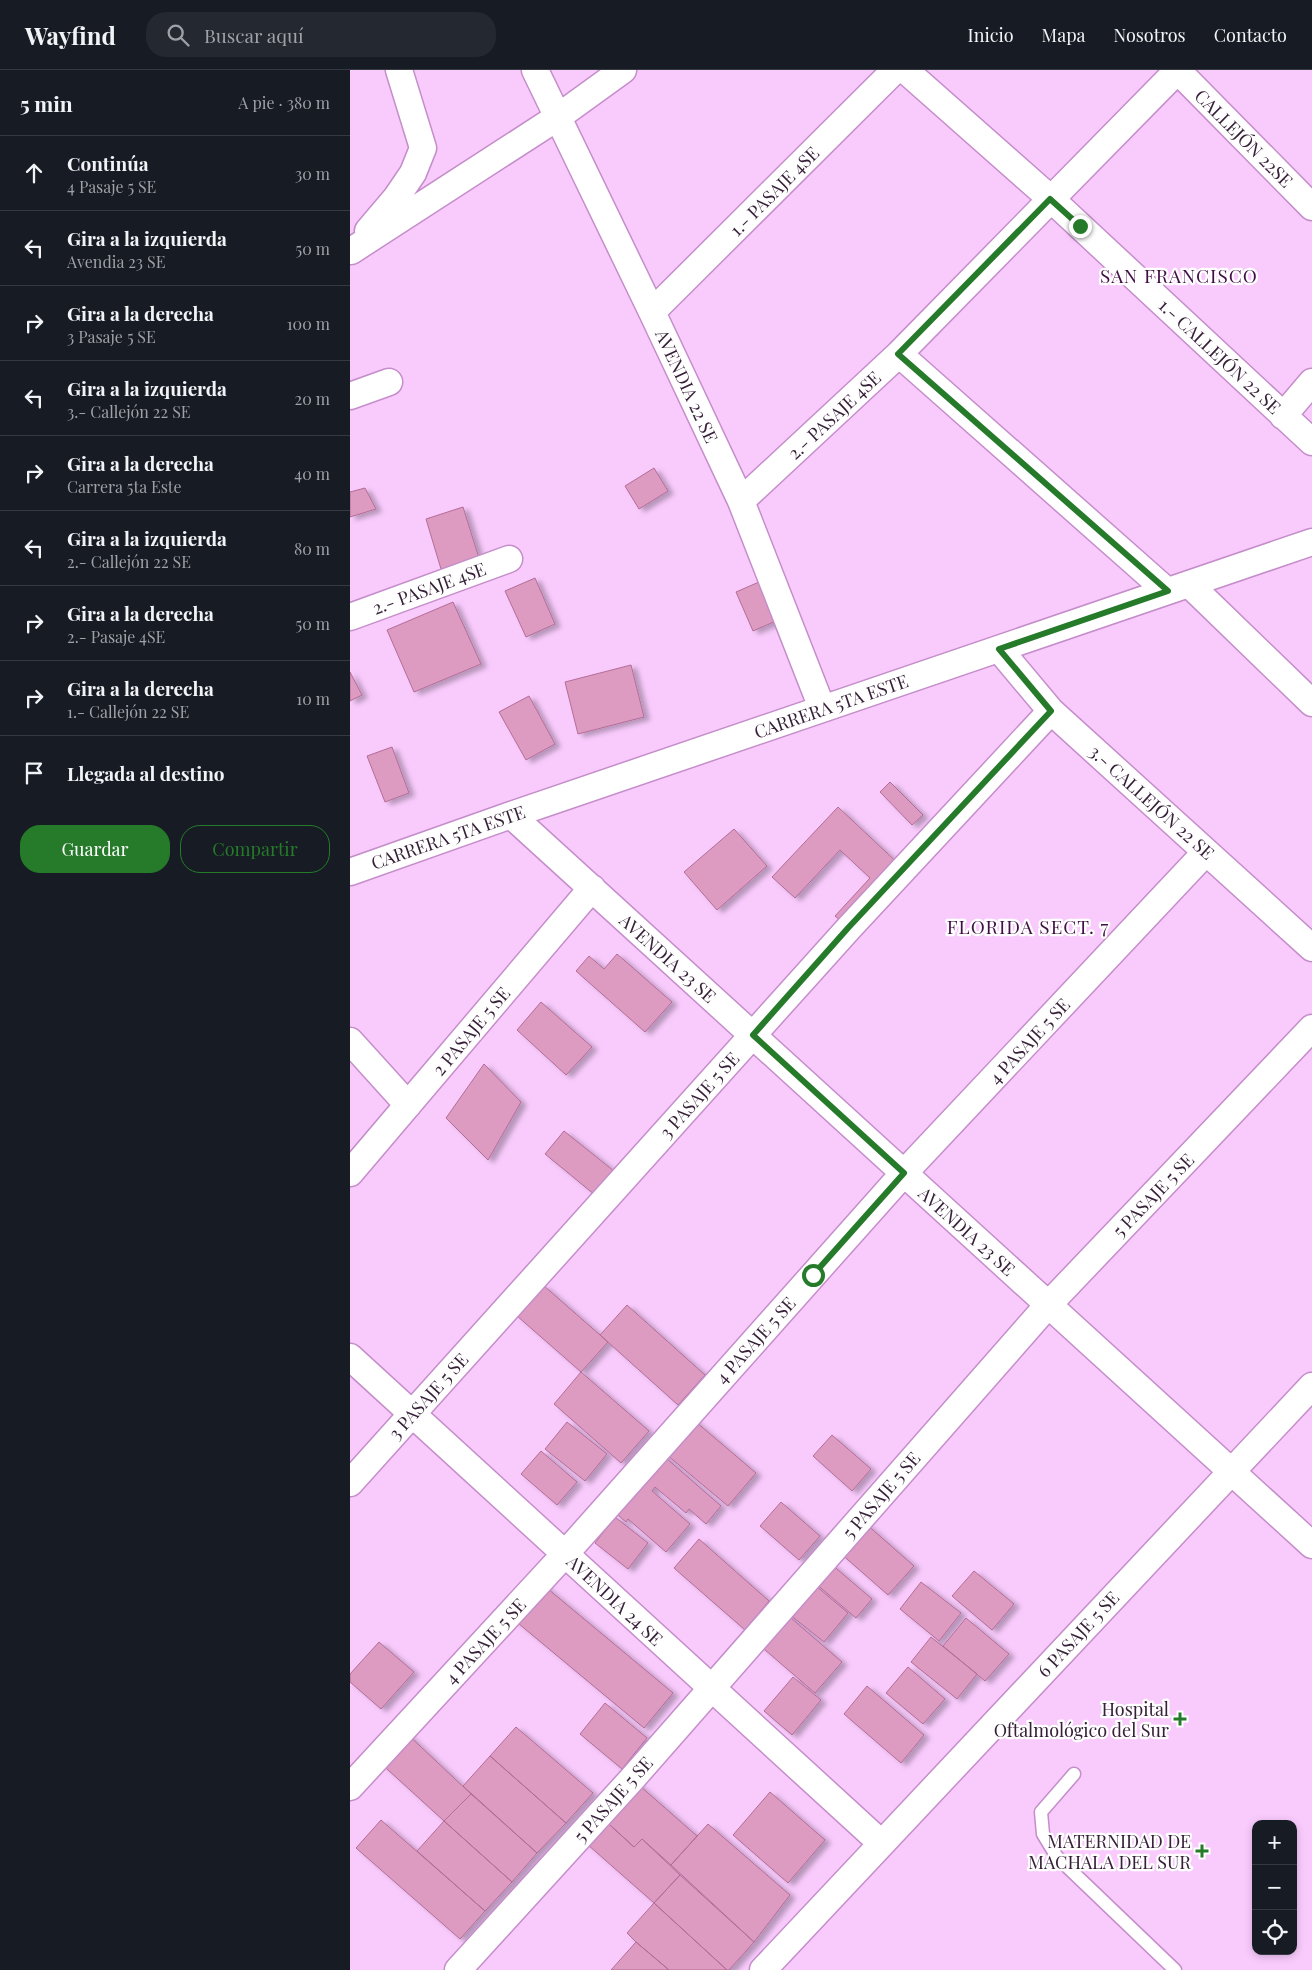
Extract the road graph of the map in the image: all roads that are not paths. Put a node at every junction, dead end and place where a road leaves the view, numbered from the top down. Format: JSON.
{"nodes":[{"id":1,"x":399,"y":70,"type":"edge"},
{"id":2,"x":535,"y":70,"type":"edge"},
{"id":3,"x":622,"y":70,"type":"edge"},
{"id":4,"x":895,"y":70,"type":"edge"},
{"id":5,"x":905,"y":70,"type":"edge"},
{"id":6,"x":1177,"y":70,"type":"edge"},
{"id":7,"x":558,"y":116,"type":"junction"},
{"id":8,"x":1050,"y":199,"type":"junction"},
{"id":9,"x":1312,"y":207,"type":"edge"},
{"id":10,"x":351,"y":251,"type":"edge"},
{"id":11,"x":652,"y":312,"type":"junction"},
{"id":12,"x":898,"y":354,"type":"junction"},
{"id":13,"x":389,"y":382,"type":"dead end"},
{"id":14,"x":1312,"y":382,"type":"edge"},
{"id":15,"x":350,"y":396,"type":"edge"},
{"id":16,"x":1283,"y":416,"type":"junction"},
{"id":17,"x":1312,"y":442,"type":"edge"},
{"id":18,"x":741,"y":501,"type":"junction"},
{"id":19,"x":1312,"y":542,"type":"edge"},
{"id":20,"x":509,"y":559,"type":"dead end"},
{"id":21,"x":1178,"y":587,"type":"junction"},
{"id":22,"x":350,"y":617,"type":"edge"},
{"id":23,"x":999,"y":649,"type":"junction"},
{"id":24,"x":1312,"y":703,"type":"edge"},
{"id":25,"x":822,"y":708,"type":"junction"},
{"id":26,"x":1051,"y":711,"type":"junction"},
{"id":27,"x":511,"y":815,"type":"junction"},
{"id":28,"x":1206,"y":852,"type":"junction"},
{"id":29,"x":350,"y":872,"type":"edge"},
{"id":30,"x":592,"y":888,"type":"junction"},
{"id":31,"x":1312,"y":948,"type":"edge"},
{"id":32,"x":1312,"y":1028,"type":"edge"},
{"id":33,"x":753,"y":1035,"type":"junction"},
{"id":34,"x":350,"y":1042,"type":"edge"},
{"id":35,"x":408,"y":1105,"type":"junction"},
{"id":36,"x":350,"y":1173,"type":"edge"},
{"id":37,"x":904,"y":1173,"type":"junction"},
{"id":38,"x":1048,"y":1305,"type":"junction"},
{"id":39,"x":350,"y":1357,"type":"edge"},
{"id":40,"x":1312,"y":1386,"type":"edge"},
{"id":41,"x":412,"y":1414,"type":"junction"},
{"id":42,"x":1231,"y":1471,"type":"junction"},
{"id":43,"x":350,"y":1483,"type":"edge"},
{"id":44,"x":1312,"y":1545,"type":"edge"},
{"id":45,"x":565,"y":1554,"type":"junction"},
{"id":46,"x":712,"y":1689,"type":"junction"},
{"id":47,"x":1074,"y":1774,"type":"dead end"},
{"id":48,"x":350,"y":1787,"type":"edge"},
{"id":49,"x":880,"y":1843,"type":"junction"},
{"id":50,"x":458,"y":1970,"type":"edge"},
{"id":51,"x":762,"y":1970,"type":"edge"},
{"id":52,"x":1175,"y":1970,"type":"edge"}],
"edges":[{"from":1,"to":10,"type":"street"},
{"from":2,"to":7,"type":"street","name":"AVENDIA 22 SE"},
{"from":3,"to":7,"type":"street"},
{"from":4,"to":11,"type":"street","name":"1.- PASAJE 4SE"},
{"from":5,"to":8,"type":"street","name":"1.- CALLEJÓN 22 SE"},
{"from":6,"to":8,"type":"street","name":"2.- PASAJE 4SE"},
{"from":6,"to":9,"type":"street","name":"CALLEJÓN 22SE"},
{"from":7,"to":10,"type":"street"},
{"from":7,"to":11,"type":"street","name":"AVENDIA 22 SE"},
{"from":8,"to":12,"type":"street","name":"2.- PASAJE 4SE"},
{"from":8,"to":16,"type":"street","name":"1.- CALLEJÓN 22 SE"},
{"from":11,"to":18,"type":"street","name":"AVENDIA 22 SE"},
{"from":12,"to":18,"type":"street","name":"2.- PASAJE 4SE"},
{"from":12,"to":21,"type":"street"},
{"from":13,"to":15,"type":"street"},
{"from":14,"to":16,"type":"street"},
{"from":16,"to":17,"type":"street","name":"1.- CALLEJÓN 22 SE"},
{"from":18,"to":25,"type":"street","name":"AVENDIA 22 SE"},
{"from":19,"to":21,"type":"street","name":"CARRERA 5TA ESTE"},
{"from":20,"to":22,"type":"street","name":"2.- PASAJE 4SE"},
{"from":21,"to":23,"type":"street","name":"CARRERA 5TA ESTE"},
{"from":21,"to":24,"type":"street"},
{"from":23,"to":25,"type":"street","name":"CARRERA 5TA ESTE"},
{"from":23,"to":26,"type":"street","name":"3.- CALLEJÓN 22 SE"},
{"from":25,"to":27,"type":"street","name":"CARRERA 5TA ESTE"},
{"from":26,"to":28,"type":"street","name":"3.- CALLEJÓN 22 SE"},
{"from":26,"to":33,"type":"street","name":"3 PASAJE 5 SE"},
{"from":27,"to":29,"type":"street","name":"CARRERA 5TA ESTE"},
{"from":27,"to":30,"type":"street","name":"AVENDIA 23 SE"},
{"from":28,"to":31,"type":"street","name":"3.- CALLEJÓN 22 SE"},
{"from":28,"to":37,"type":"street","name":"4 PASAJE 5 SE"},
{"from":30,"to":33,"type":"street","name":"AVENDIA 23 SE"},
{"from":30,"to":35,"type":"street","name":"2 PASAJE 5 SE"},
{"from":32,"to":38,"type":"street","name":"5 PASAJE 5 SE"},
{"from":33,"to":37,"type":"street","name":"AVENDIA 23 SE"},
{"from":33,"to":41,"type":"street","name":"3 PASAJE 5 SE"},
{"from":34,"to":35,"type":"street"},
{"from":35,"to":36,"type":"street","name":"2 PASAJE 5 SE"},
{"from":37,"to":38,"type":"street","name":"AVENDIA 23 SE"},
{"from":37,"to":45,"type":"street","name":"4 PASAJE 5 SE"},
{"from":38,"to":42,"type":"street","name":"AVENDIA 23 SE"},
{"from":38,"to":46,"type":"street","name":"5 PASAJE 5 SE"},
{"from":39,"to":41,"type":"street","name":"AVENDIA 24 SE"},
{"from":40,"to":42,"type":"street","name":"6 PASAJE 5 SE"},
{"from":41,"to":43,"type":"street","name":"3 PASAJE 5 SE"},
{"from":41,"to":45,"type":"street","name":"AVENDIA 24 SE"},
{"from":42,"to":44,"type":"street","name":"AVENDIA 23 SE"},
{"from":42,"to":49,"type":"street","name":"6 PASAJE 5 SE"},
{"from":45,"to":46,"type":"street","name":"AVENDIA 24 SE"},
{"from":45,"to":48,"type":"street","name":"4 PASAJE 5 SE"},
{"from":46,"to":49,"type":"street","name":"AVENDIA 24 SE"},
{"from":46,"to":50,"type":"street","name":"5 PASAJE 5 SE"},
{"from":47,"to":52,"type":"lane"},
{"from":49,"to":51,"type":"street","name":"6 PASAJE 5 SE"}]}
